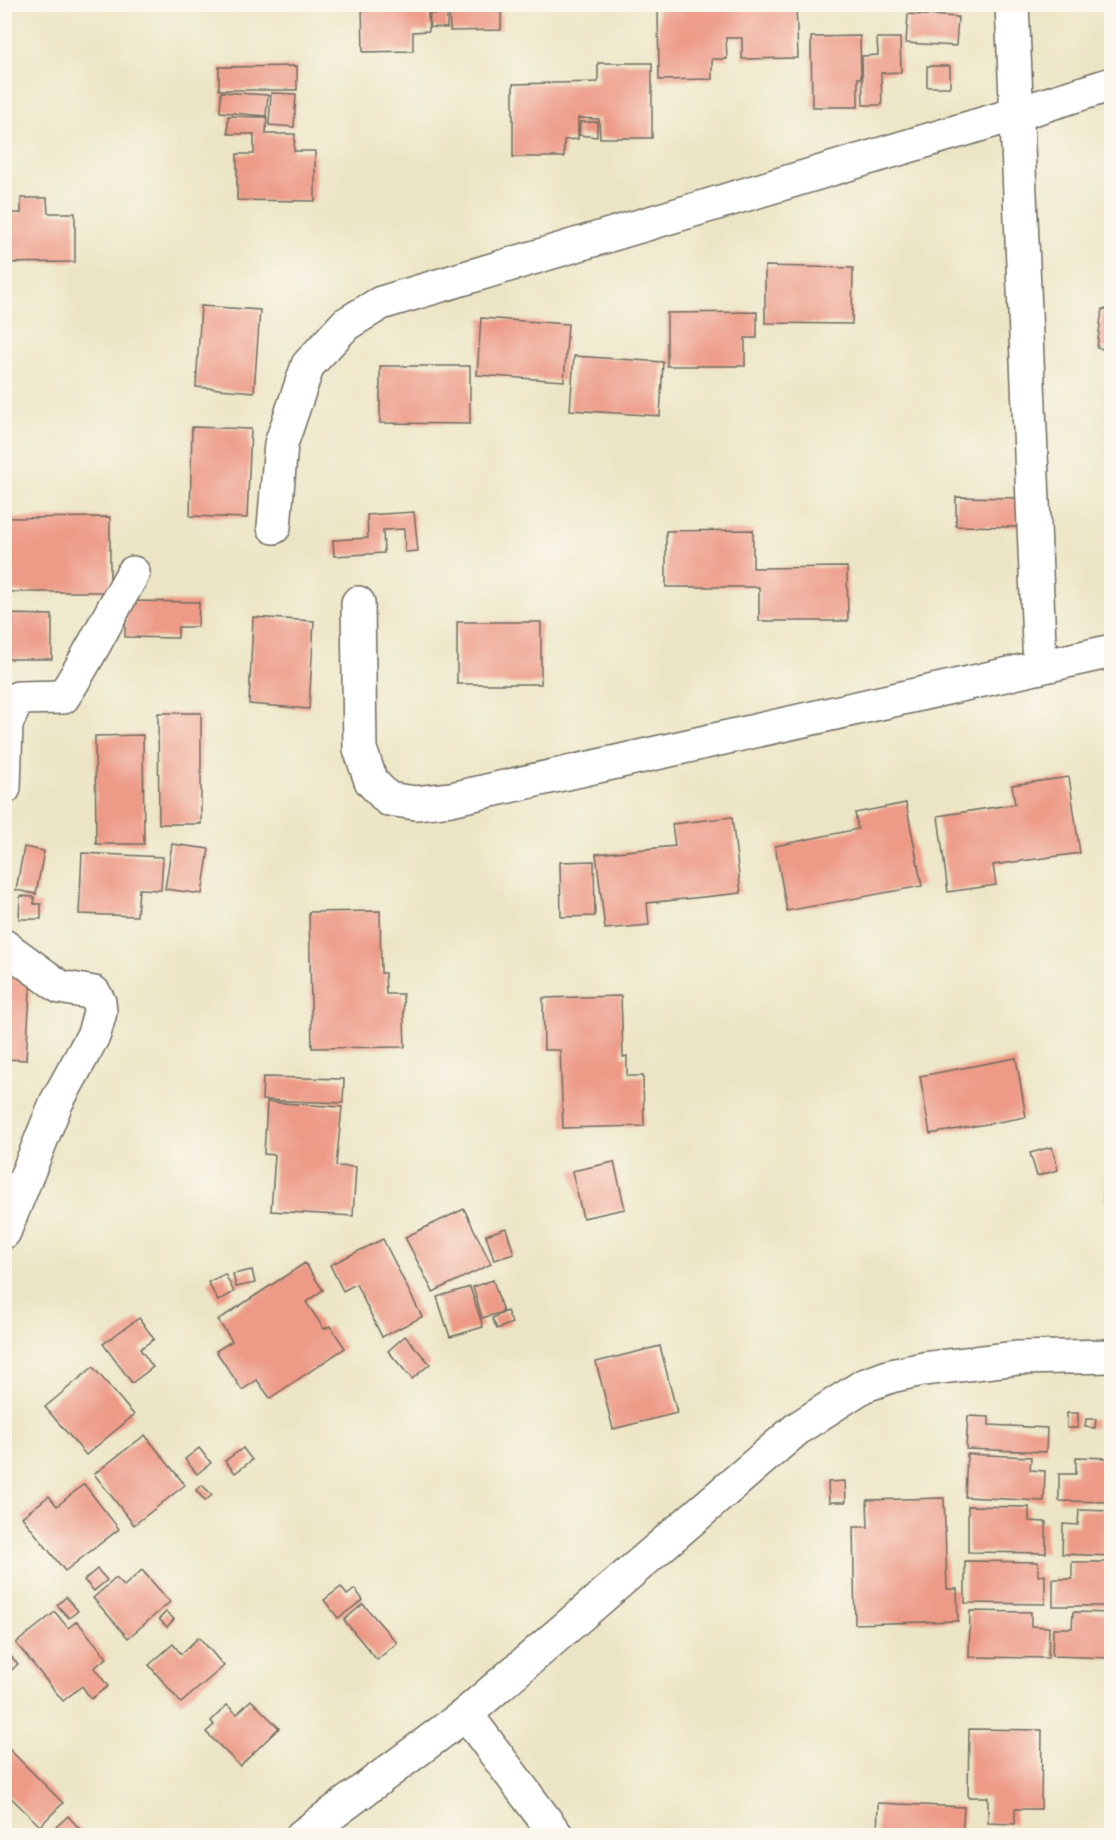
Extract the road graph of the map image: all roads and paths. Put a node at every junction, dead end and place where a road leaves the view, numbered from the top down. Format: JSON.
{"nodes":[{"id":1,"x":1012,"y":4,"type":"edge"},
{"id":2,"x":1112,"y":84,"type":"edge"},
{"id":3,"x":1016,"y":114,"type":"junction"},
{"id":4,"x":274,"y":527,"type":"dead end"},
{"id":5,"x":133,"y":573,"type":"dead end"},
{"id":6,"x":358,"y":603,"type":"dead end"},
{"id":7,"x":1112,"y":651,"type":"edge"},
{"id":8,"x":1040,"y":667,"type":"junction"},
{"id":9,"x":4,"y":788,"type":"edge"},
{"id":10,"x":4,"y":946,"type":"edge"},
{"id":11,"x":4,"y":1232,"type":"edge"},
{"id":12,"x":1112,"y":1356,"type":"edge"},
{"id":13,"x":466,"y":1714,"type":"junction"},
{"id":14,"x":302,"y":1836,"type":"edge"},
{"id":15,"x":558,"y":1836,"type":"edge"}],
"edges":[{"from":1,"to":3,"type":"street"},
{"from":2,"to":3,"type":"street"},
{"from":3,"to":4,"type":"street"},
{"from":3,"to":8,"type":"street"},
{"from":5,"to":9,"type":"street"},
{"from":6,"to":8,"type":"street"},
{"from":7,"to":8,"type":"street"},
{"from":10,"to":11,"type":"street"},
{"from":12,"to":13,"type":"street"},
{"from":13,"to":14,"type":"street"},
{"from":13,"to":15,"type":"street"}]}
